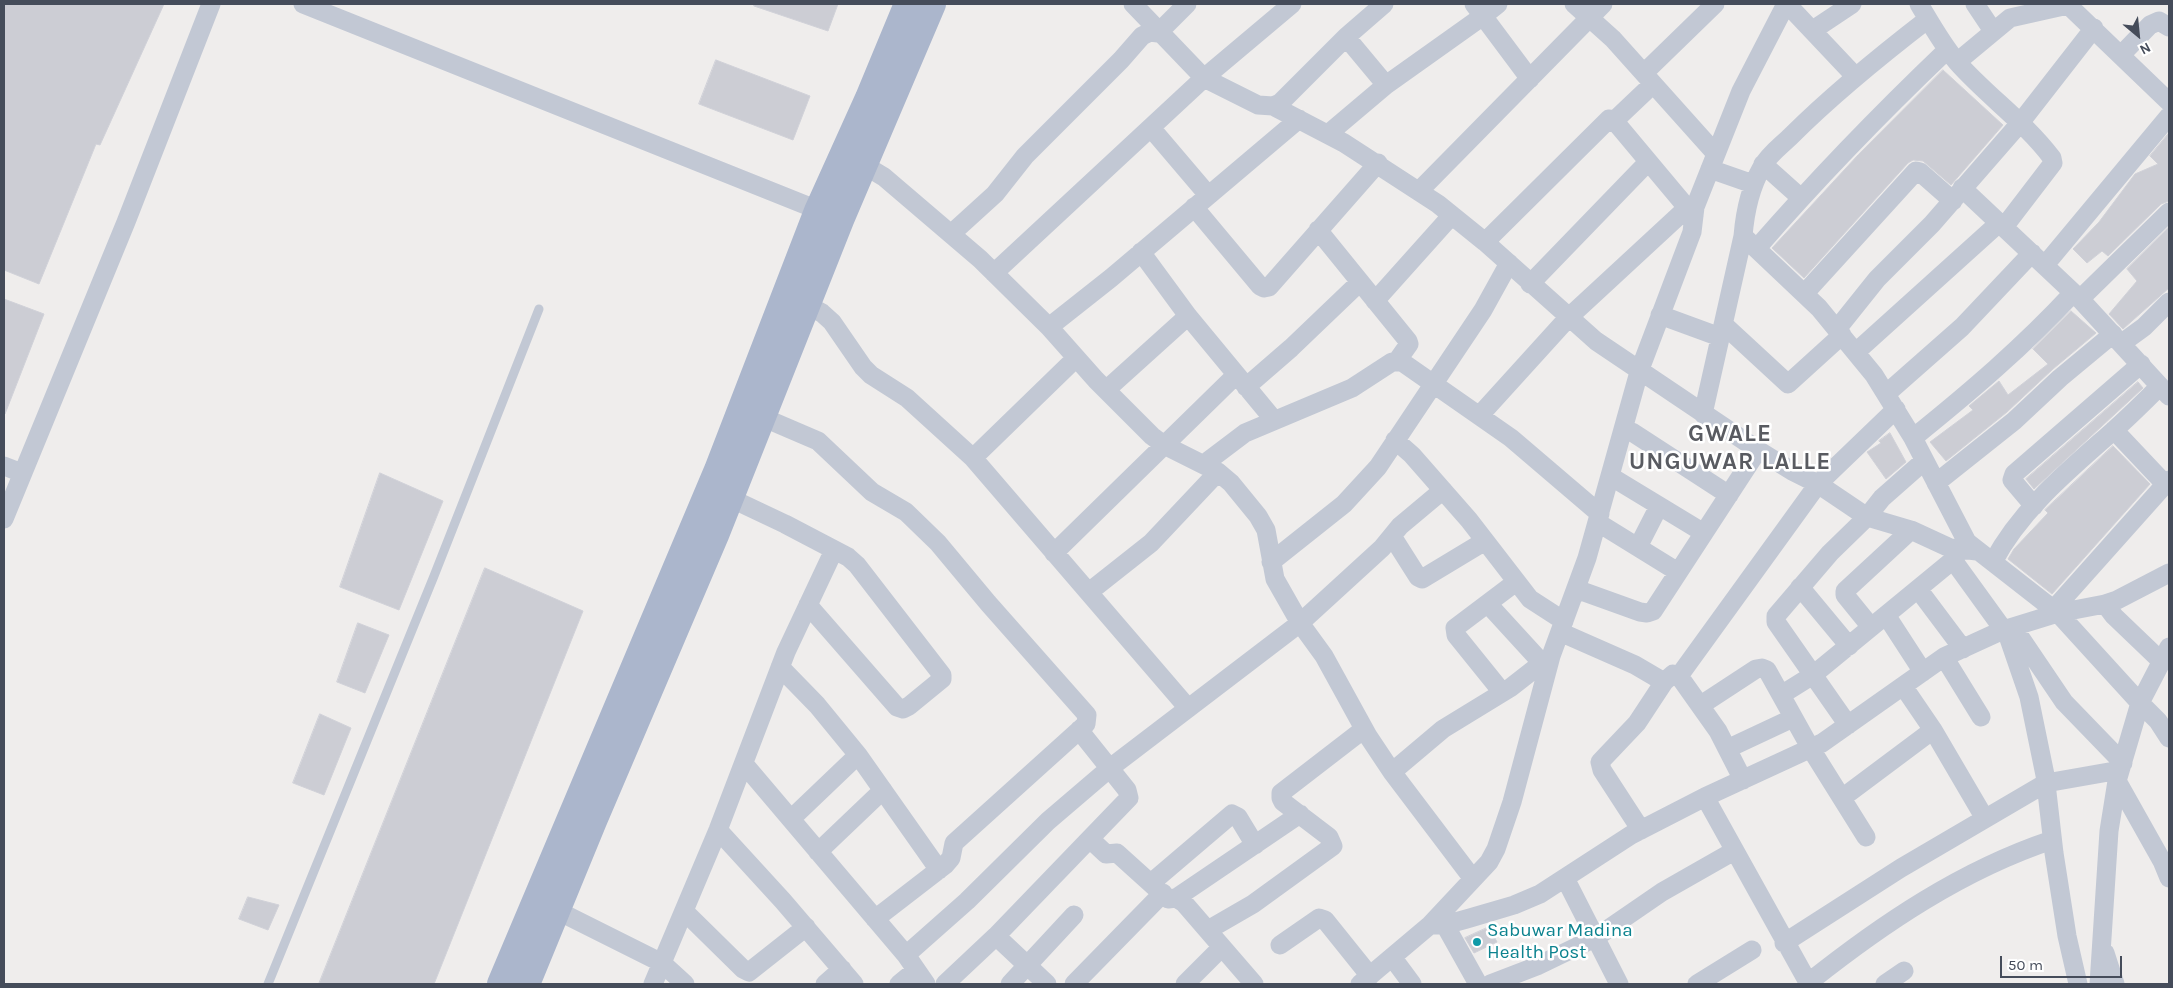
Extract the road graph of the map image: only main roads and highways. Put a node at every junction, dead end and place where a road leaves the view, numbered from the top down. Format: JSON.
{"nodes":[{"id":1,"x":908,"y":4,"type":"edge"},
{"id":2,"x":932,"y":4,"type":"edge"},
{"id":3,"x":829,"y":215,"type":"junction"},
{"id":4,"x":501,"y":984,"type":"edge"},
{"id":5,"x":526,"y":984,"type":"edge"}],
"edges":[{"from":1,"to":3,"type":"main road"},
{"from":2,"to":3,"type":"main road"},
{"from":3,"to":4,"type":"main road"},
{"from":3,"to":5,"type":"main road"}]}
